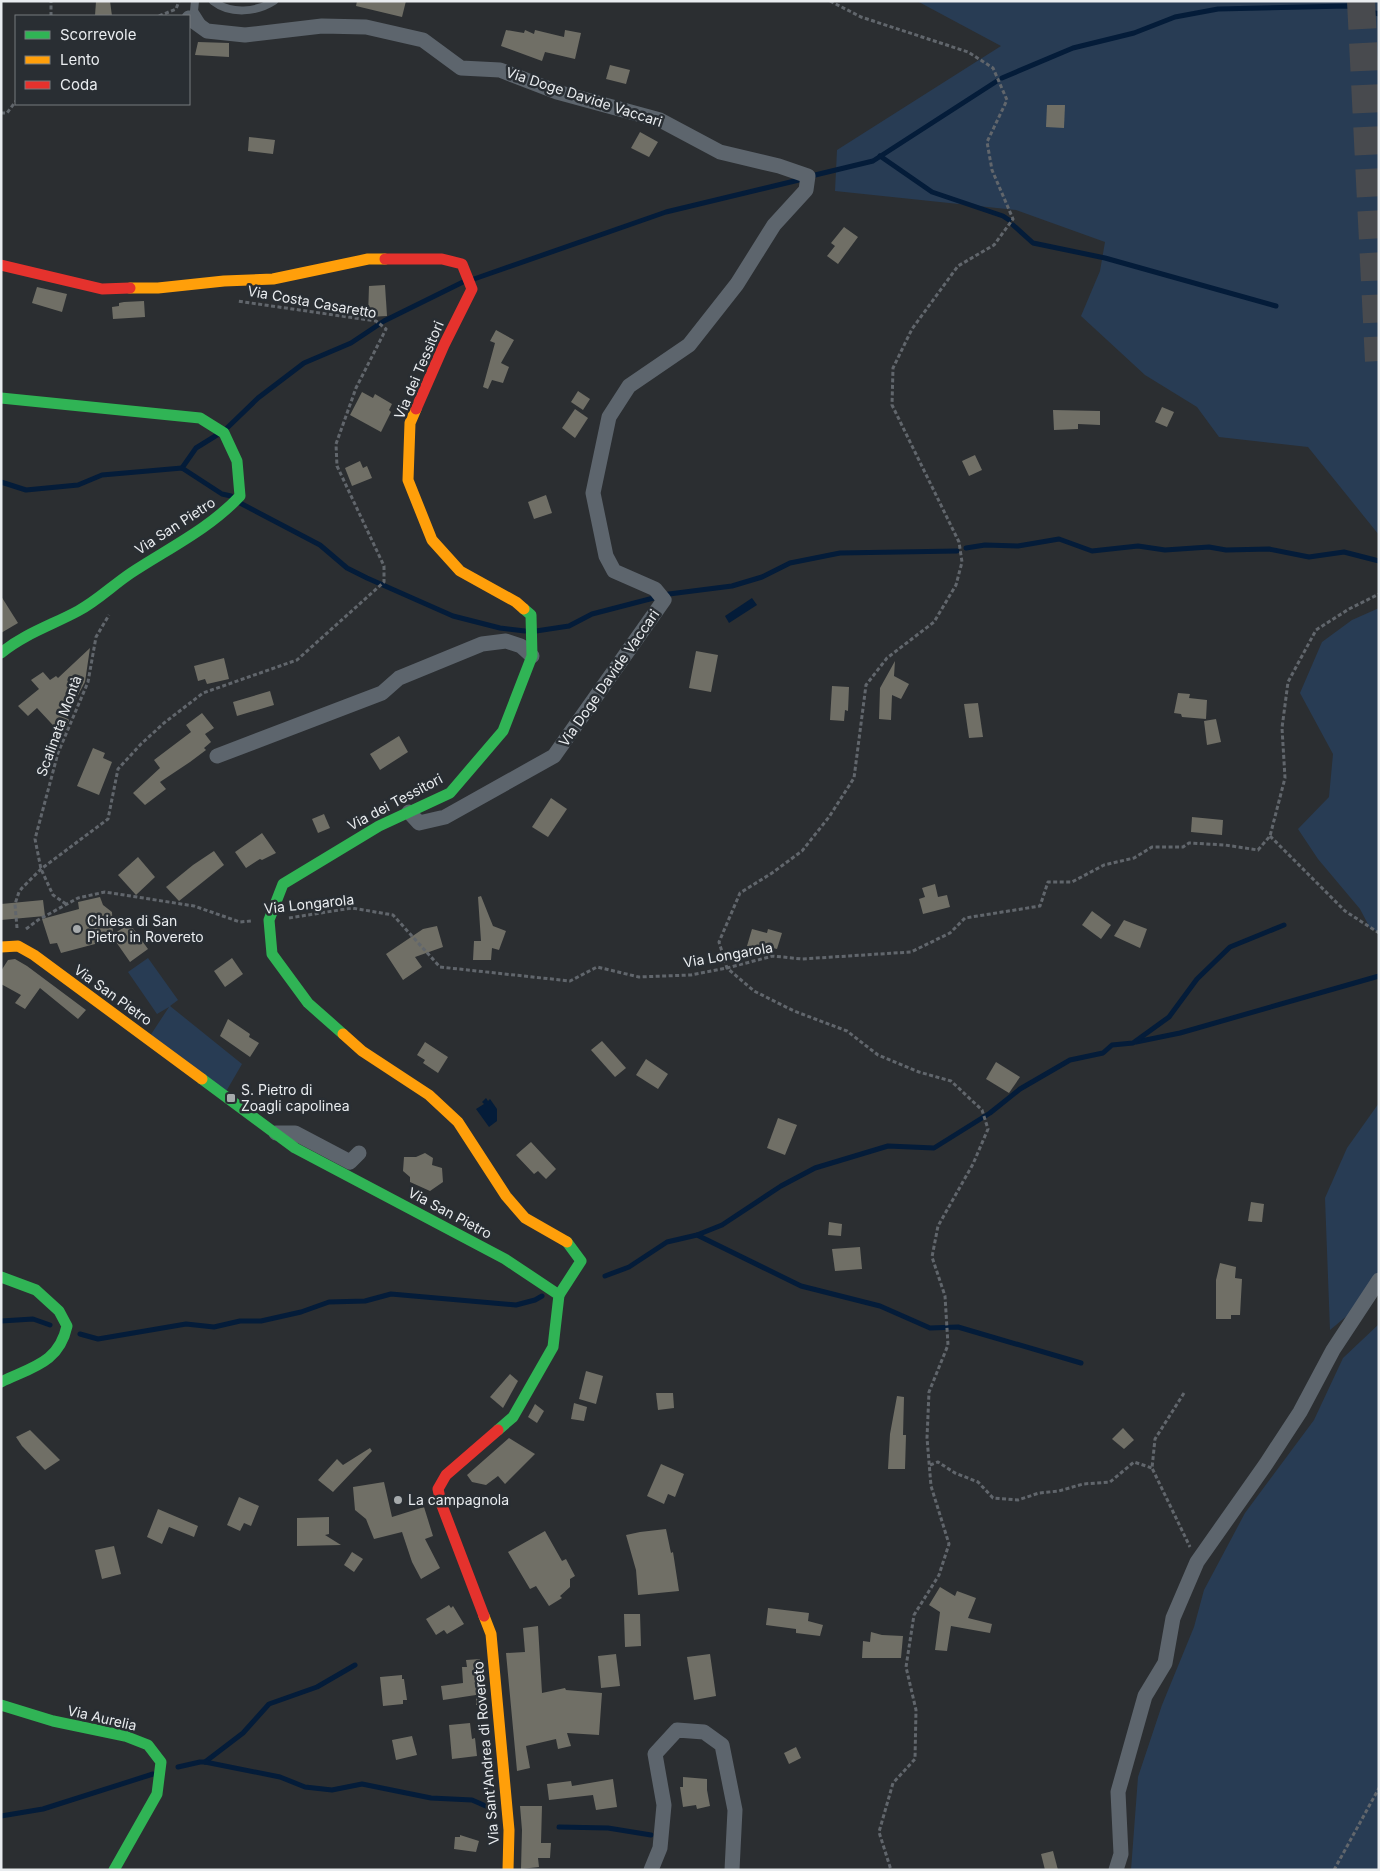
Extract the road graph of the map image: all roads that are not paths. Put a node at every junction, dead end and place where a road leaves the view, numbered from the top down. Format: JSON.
{"nodes":[{"id":1,"x":195,"y":1,"type":"edge"},
{"id":2,"x":213,"y":1,"type":"edge"},
{"id":3,"x":274,"y":1,"type":"edge"},
{"id":4,"x":190,"y":17,"type":"edge"},
{"id":5,"x":207,"y":31,"type":"junction"},
{"id":6,"x":1,"y":264,"type":"edge"},
{"id":7,"x":1,"y":398,"type":"edge"},
{"id":8,"x":1,"y":653,"type":"edge"},
{"id":9,"x":532,"y":656,"type":"junction"},
{"id":10,"x":217,"y":756,"type":"dead end"},
{"id":11,"x":409,"y":812,"type":"junction"},
{"id":12,"x":1,"y":946,"type":"edge"},
{"id":13,"x":276,"y":1134,"type":"junction"},
{"id":14,"x":359,"y":1153,"type":"dead end"},
{"id":15,"x":1,"y":1277,"type":"edge"},
{"id":16,"x":1379,"y":1280,"type":"edge"},
{"id":17,"x":559,"y":1295,"type":"junction"},
{"id":18,"x":1,"y":1382,"type":"edge"},
{"id":19,"x":1,"y":1704,"type":"edge"},
{"id":20,"x":114,"y":1870,"type":"edge"},
{"id":21,"x":508,"y":1870,"type":"edge"},
{"id":22,"x":651,"y":1870,"type":"edge"},
{"id":23,"x":732,"y":1870,"type":"edge"},
{"id":24,"x":1116,"y":1870,"type":"edge"}],
"edges":[{"from":1,"to":5,"type":"lane"},
{"from":2,"to":3,"type":"lane"},
{"from":4,"to":5,"type":"street"},
{"from":5,"to":11,"type":"street","name":"Via Doge Davide Vaccari"},
{"from":6,"to":9,"type":"street","name":"Via dei Tessitori"},
{"from":7,"to":8,"type":"street","name":"Via San Pietro"},
{"from":9,"to":10,"type":"street"},
{"from":9,"to":11,"type":"street","name":"Via dei Tessitori"},
{"from":11,"to":17,"type":"street","name":"Via dei Tessitori"},
{"from":12,"to":13,"type":"street","name":"Via San Pietro"},
{"from":13,"to":14,"type":"street"},
{"from":13,"to":17,"type":"street","name":"Via San Pietro"},
{"from":15,"to":18,"type":"street"},
{"from":16,"to":24,"type":"street"},
{"from":17,"to":21,"type":"street","name":"Via Sant'Andrea di Rovereto"},
{"from":19,"to":20,"type":"street","name":"Via Aurelia"},
{"from":22,"to":23,"type":"street"}]}
